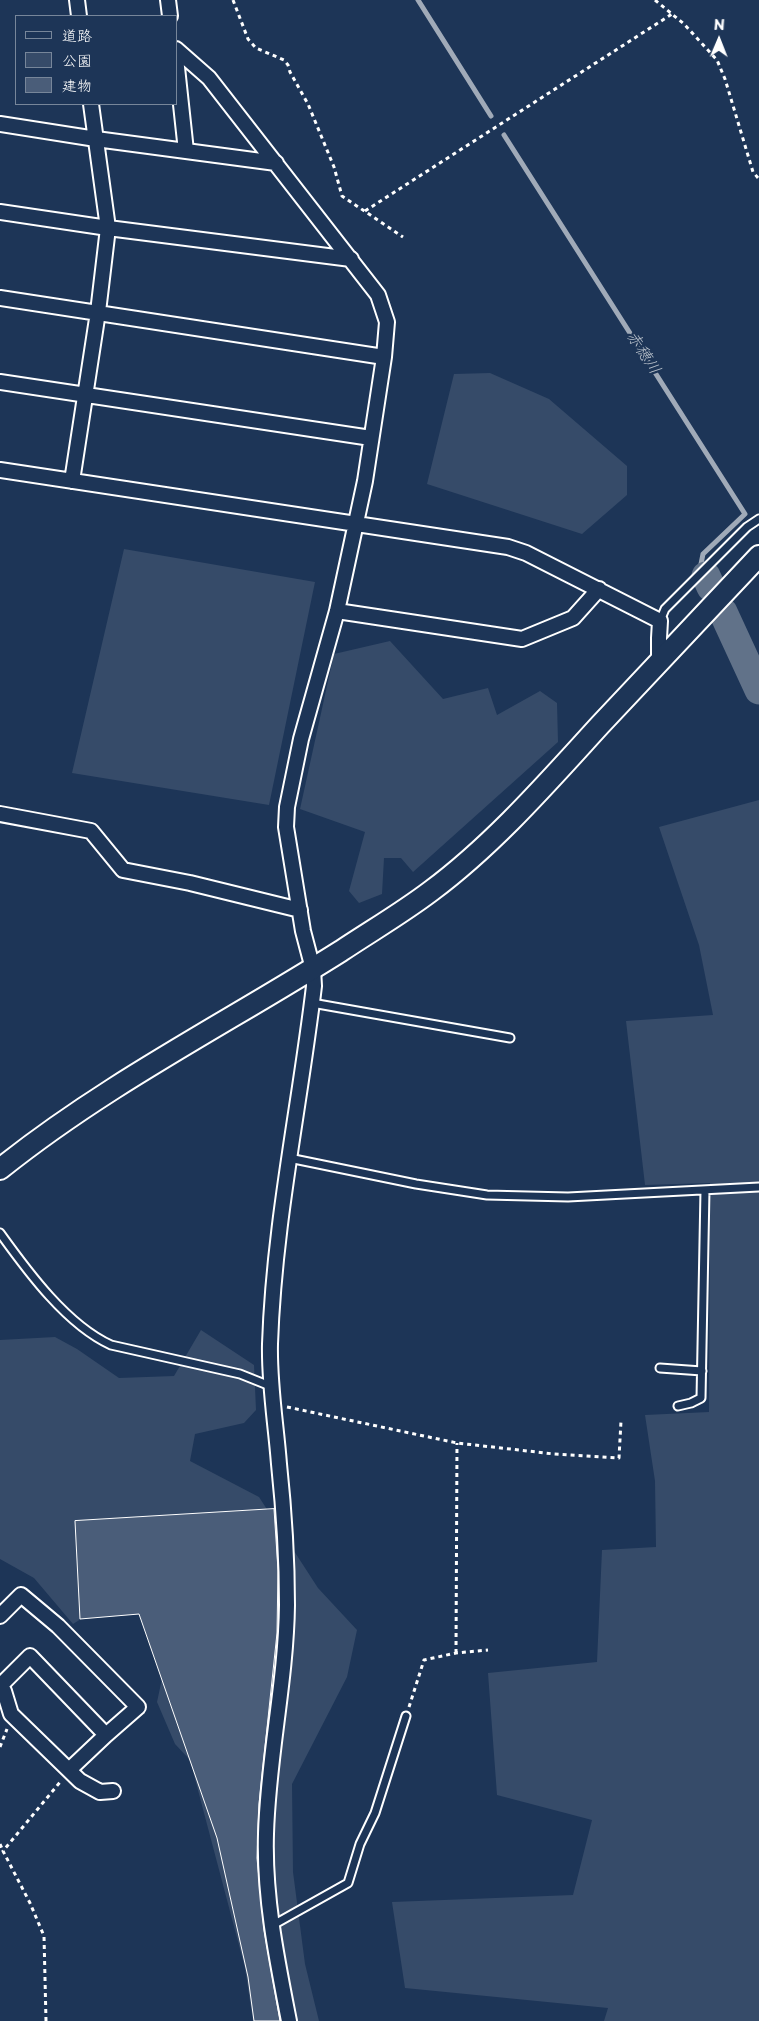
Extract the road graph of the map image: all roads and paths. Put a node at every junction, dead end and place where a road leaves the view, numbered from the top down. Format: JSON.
{"nodes":[{"id":1,"x":73,"y":0,"type":"edge"},
{"id":2,"x":77,"y":0,"type":"edge"},
{"id":3,"x":168,"y":0,"type":"edge"},
{"id":4,"x":233,"y":0,"type":"edge"},
{"id":5,"x":655,"y":0,"type":"edge"},
{"id":6,"x":672,"y":14,"type":"junction"},
{"id":7,"x":79,"y":15,"type":"edge"},
{"id":8,"x":170,"y":15,"type":"edge"},
{"id":9,"x":178,"y":51,"type":"edge"},
{"id":10,"x":178,"y":77,"type":"edge"},
{"id":11,"x":91,"y":105,"type":"edge"},
{"id":12,"x":0,"y":124,"type":"edge"},
{"id":13,"x":96,"y":139,"type":"junction"},
{"id":14,"x":186,"y":151,"type":"junction"},
{"id":15,"x":276,"y":163,"type":"junction"},
{"id":16,"x":759,"y":179,"type":"edge"},
{"id":17,"x":364,"y":211,"type":"junction"},
{"id":18,"x":0,"y":212,"type":"edge"},
{"id":19,"x":108,"y":228,"type":"junction"},
{"id":20,"x":403,"y":237,"type":"dead end"},
{"id":21,"x":351,"y":260,"type":"junction"},
{"id":22,"x":0,"y":298,"type":"edge"},
{"id":23,"x":98,"y":312,"type":"junction"},
{"id":24,"x":384,"y":357,"type":"junction"},
{"id":25,"x":0,"y":382,"type":"edge"},
{"id":26,"x":86,"y":395,"type":"junction"},
{"id":27,"x":371,"y":438,"type":"junction"},
{"id":28,"x":0,"y":470,"type":"edge"},
{"id":29,"x":72,"y":481,"type":"junction"},
{"id":30,"x":759,"y":519,"type":"edge"},
{"id":31,"x":357,"y":523,"type":"junction"},
{"id":32,"x":759,"y":556,"type":"edge"},
{"id":33,"x":599,"y":589,"type":"junction"},
{"id":34,"x":337,"y":611,"type":"junction"},
{"id":35,"x":660,"y":621,"type":"junction"},
{"id":36,"x":660,"y":662,"type":"junction"},
{"id":37,"x":0,"y":814,"type":"edge"},
{"id":38,"x":300,"y":910,"type":"junction"},
{"id":39,"x":312,"y":968,"type":"junction"},
{"id":40,"x":312,"y":1003,"type":"junction"},
{"id":41,"x":510,"y":1038,"type":"dead end"},
{"id":42,"x":288,"y":1158,"type":"junction"},
{"id":43,"x":0,"y":1168,"type":"edge"},
{"id":44,"x":759,"y":1187,"type":"edge"},
{"id":45,"x":705,"y":1190,"type":"junction"},
{"id":46,"x":0,"y":1233,"type":"edge"},
{"id":47,"x":660,"y":1368,"type":"dead end"},
{"id":48,"x":702,"y":1371,"type":"junction"},
{"id":49,"x":270,"y":1386,"type":"junction"},
{"id":50,"x":272,"y":1404,"type":"junction"},
{"id":51,"x":678,"y":1406,"type":"dead end"},
{"id":52,"x":620,"y":1421,"type":"dead end"},
{"id":53,"x":457,"y":1443,"type":"junction"},
{"id":54,"x":0,"y":1616,"type":"edge"},
{"id":55,"x":488,"y":1650,"type":"dead end"},
{"id":56,"x":456,"y":1653,"type":"junction"},
{"id":57,"x":0,"y":1687,"type":"edge"},
{"id":58,"x":406,"y":1716,"type":"joint"},
{"id":59,"x":106,"y":1735,"type":"junction"},
{"id":60,"x":69,"y":1770,"type":"junction"},
{"id":61,"x":112,"y":1791,"type":"dead end"},
{"id":62,"x":0,"y":1844,"type":"edge"},
{"id":63,"x":3,"y":1851,"type":"junction"},
{"id":64,"x":272,"y":1925,"type":"junction"},
{"id":65,"x":46,"y":2021,"type":"edge"},
{"id":66,"x":289,"y":2021,"type":"edge"}],
"edges":[{"from":1,"to":2,"type":"street"},
{"from":2,"to":7,"type":"street"},
{"from":3,"to":8,"type":"street"},
{"from":4,"to":17,"type":"path"},
{"from":5,"to":6,"type":"path"},
{"from":6,"to":16,"type":"path"},
{"from":6,"to":17,"type":"path"},
{"from":9,"to":15,"type":"street"},
{"from":10,"to":14,"type":"street"},
{"from":11,"to":13,"type":"street"},
{"from":12,"to":13,"type":"street"},
{"from":13,"to":14,"type":"street"},
{"from":13,"to":19,"type":"street"},
{"from":14,"to":15,"type":"street"},
{"from":15,"to":21,"type":"street"},
{"from":17,"to":20,"type":"path"},
{"from":18,"to":19,"type":"street"},
{"from":19,"to":21,"type":"street"},
{"from":19,"to":23,"type":"street"},
{"from":21,"to":24,"type":"street"},
{"from":22,"to":23,"type":"street"},
{"from":23,"to":24,"type":"street"},
{"from":23,"to":26,"type":"street"},
{"from":24,"to":27,"type":"street"},
{"from":25,"to":26,"type":"street"},
{"from":26,"to":27,"type":"street"},
{"from":26,"to":29,"type":"street"},
{"from":27,"to":31,"type":"street"},
{"from":28,"to":29,"type":"street"},
{"from":29,"to":31,"type":"street"},
{"from":30,"to":35,"type":"lane"},
{"from":31,"to":33,"type":"street"},
{"from":31,"to":34,"type":"street"},
{"from":32,"to":36,"type":"street"},
{"from":33,"to":34,"type":"street"},
{"from":33,"to":35,"type":"street"},
{"from":34,"to":38,"type":"street"},
{"from":35,"to":36,"type":"street"},
{"from":36,"to":39,"type":"street"},
{"from":37,"to":38,"type":"street"},
{"from":38,"to":39,"type":"street"},
{"from":39,"to":40,"type":"street"},
{"from":39,"to":43,"type":"street"},
{"from":40,"to":41,"type":"lane"},
{"from":40,"to":42,"type":"street"},
{"from":42,"to":45,"type":"lane"},
{"from":42,"to":49,"type":"street"},
{"from":44,"to":45,"type":"lane"},
{"from":45,"to":48,"type":"lane"},
{"from":46,"to":49,"type":"lane"},
{"from":47,"to":48,"type":"lane"},
{"from":48,"to":51,"type":"lane"},
{"from":49,"to":50,"type":"street"},
{"from":50,"to":53,"type":"path"},
{"from":50,"to":64,"type":"street"},
{"from":52,"to":53,"type":"path"},
{"from":53,"to":56,"type":"path"},
{"from":54,"to":59,"type":"street"},
{"from":55,"to":56,"type":"path"},
{"from":56,"to":58,"type":"path"},
{"from":57,"to":59,"type":"street"},
{"from":57,"to":60,"type":"street"},
{"from":58,"to":64,"type":"lane"},
{"from":59,"to":60,"type":"street"},
{"from":60,"to":61,"type":"street"},
{"from":60,"to":63,"type":"path"},
{"from":62,"to":63,"type":"path"},
{"from":63,"to":65,"type":"path"},
{"from":64,"to":66,"type":"street"}]}
